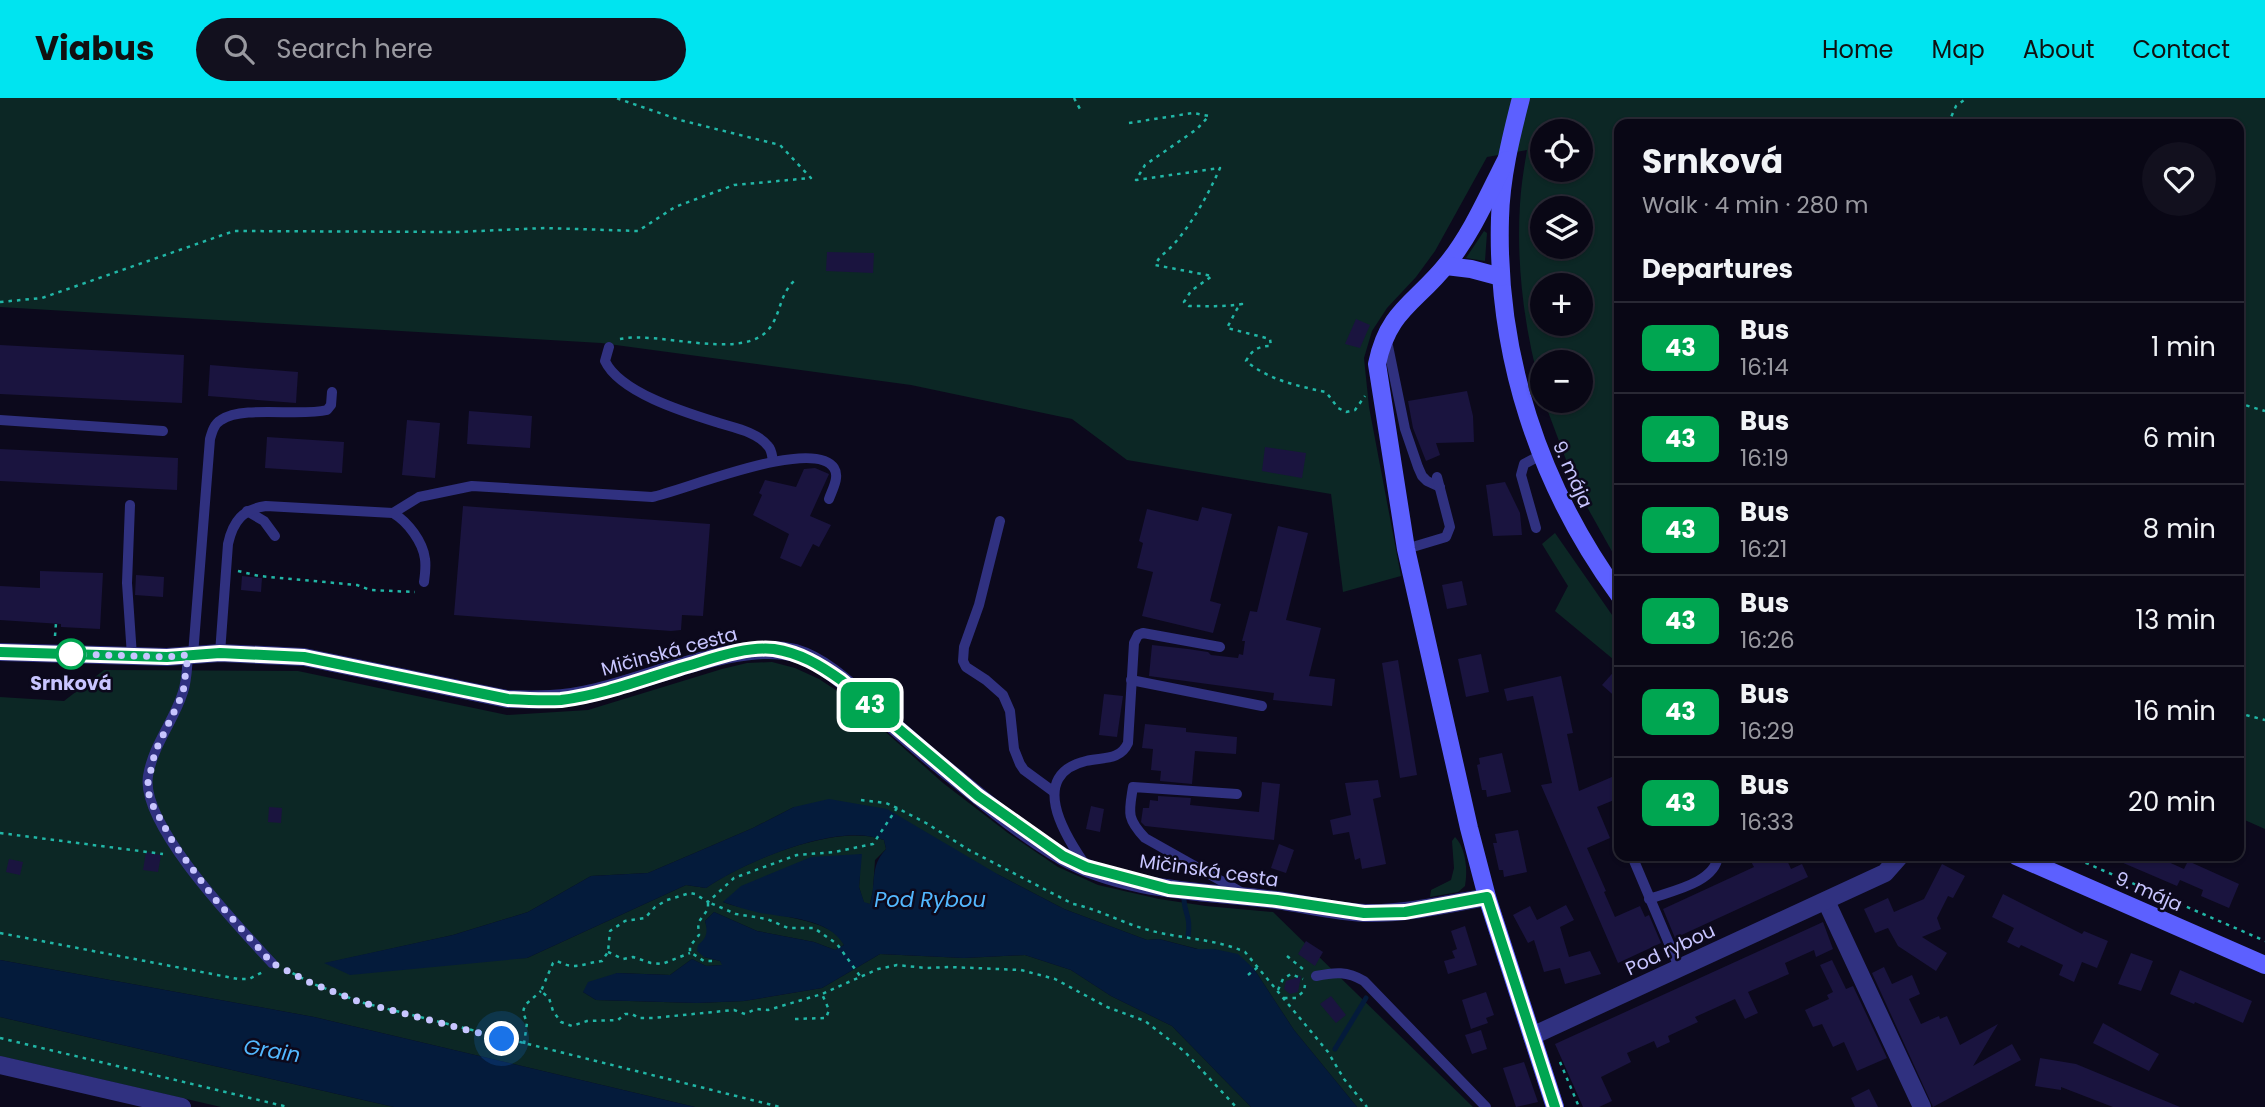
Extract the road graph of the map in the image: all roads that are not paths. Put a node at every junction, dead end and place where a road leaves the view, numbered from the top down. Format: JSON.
{"nodes":[{"id":1,"x":1521,"y":98,"type":"edge"},
{"id":2,"x":1506,"y":160,"type":"junction"},
{"id":3,"x":1446,"y":265,"type":"junction"},
{"id":4,"x":1501,"y":277,"type":"junction"},
{"id":5,"x":1386,"y":334,"type":"junction"},
{"id":6,"x":609,"y":347,"type":"road end"},
{"id":7,"x":332,"y":392,"type":"dead end"},
{"id":8,"x":0,"y":420,"type":"edge"},
{"id":9,"x":163,"y":431,"type":"dead end"},
{"id":10,"x":1541,"y":455,"type":"junction"},
{"id":11,"x":773,"y":461,"type":"junction"},
{"id":12,"x":829,"y":499,"type":"dead end"},
{"id":13,"x":130,"y":505,"type":"dead end"},
{"id":14,"x":247,"y":511,"type":"junction"},
{"id":15,"x":393,"y":513,"type":"junction"},
{"id":16,"x":1000,"y":521,"type":"dead end"},
{"id":17,"x":1536,"y":527,"type":"dead end"},
{"id":18,"x":275,"y":536,"type":"dead end"},
{"id":19,"x":1406,"y":549,"type":"junction"},
{"id":20,"x":424,"y":582,"type":"road end"},
{"id":21,"x":1614,"y":588,"type":"edge"},
{"id":22,"x":1220,"y":647,"type":"dead end"},
{"id":23,"x":0,"y":652,"type":"edge"},
{"id":24,"x":220,"y":653,"type":"junction"},
{"id":25,"x":190,"y":655,"type":"junction"},
{"id":26,"x":132,"y":656,"type":"junction"},
{"id":27,"x":1132,"y":680,"type":"junction"},
{"id":28,"x":1262,"y":706,"type":"dead end"},
{"id":29,"x":1054,"y":792,"type":"junction"},
{"id":30,"x":1237,"y":794,"type":"dead end"},
{"id":31,"x":1634,"y":861,"type":"edge"},
{"id":32,"x":1718,"y":861,"type":"edge"},
{"id":33,"x":1896,"y":861,"type":"edge"},
{"id":34,"x":2027,"y":861,"type":"edge"},
{"id":35,"x":1086,"y":867,"type":"junction"},
{"id":36,"x":1251,"y":897,"type":"junction"},
{"id":37,"x":1487,"y":897,"type":"junction"},
{"id":38,"x":1649,"y":899,"type":"junction"},
{"id":39,"x":1826,"y":901,"type":"junction"},
{"id":40,"x":272,"y":963,"type":"road end"},
{"id":41,"x":2265,"y":965,"type":"edge"},
{"id":42,"x":1679,"y":967,"type":"junction"},
{"id":43,"x":1316,"y":976,"type":"road end"},
{"id":44,"x":1532,"y":1036,"type":"junction"},
{"id":45,"x":0,"y":1065,"type":"edge"},
{"id":46,"x":182,"y":1107,"type":"edge"},
{"id":47,"x":1486,"y":1107,"type":"edge"},
{"id":48,"x":1555,"y":1107,"type":"edge"},
{"id":49,"x":1922,"y":1107,"type":"edge"}],
"edges":[{"from":1,"to":2,"type":"street"},
{"from":2,"to":3,"type":"street"},
{"from":2,"to":4,"type":"street","name":"9. mája"},
{"from":3,"to":4,"type":"street"},
{"from":3,"to":5,"type":"street"},
{"from":4,"to":10,"type":"street","name":"9. mája"},
{"from":5,"to":19,"type":"street"},
{"from":5,"to":19,"type":"lane"},
{"from":6,"to":11,"type":"lane"},
{"from":7,"to":25,"type":"lane"},
{"from":8,"to":9,"type":"lane"},
{"from":10,"to":17,"type":"lane"},
{"from":10,"to":21,"type":"street","name":"9. mája"},
{"from":11,"to":12,"type":"lane"},
{"from":11,"to":15,"type":"lane"},
{"from":13,"to":26,"type":"lane"},
{"from":14,"to":15,"type":"lane"},
{"from":14,"to":18,"type":"lane"},
{"from":14,"to":24,"type":"lane"},
{"from":15,"to":20,"type":"lane"},
{"from":16,"to":29,"type":"lane"},
{"from":19,"to":37,"type":"street"},
{"from":22,"to":27,"type":"lane"},
{"from":23,"to":26,"type":"street","name":"Mičinská cesta"},
{"from":24,"to":25,"type":"street","name":"Mičinská cesta"},
{"from":24,"to":35,"type":"street","name":"Mičinská cesta"},
{"from":25,"to":26,"type":"street","name":"Mičinská cesta"},
{"from":25,"to":40,"type":"lane"},
{"from":27,"to":28,"type":"lane"},
{"from":27,"to":29,"type":"lane"},
{"from":29,"to":35,"type":"lane"},
{"from":30,"to":36,"type":"lane"},
{"from":31,"to":38,"type":"lane"},
{"from":32,"to":38,"type":"lane"},
{"from":33,"to":39,"type":"street","name":"Pod rybou"},
{"from":34,"to":41,"type":"street","name":"9. mája"},
{"from":35,"to":36,"type":"street","name":"Mičinská cesta"},
{"from":36,"to":37,"type":"street","name":"Mičinská cesta"},
{"from":37,"to":44,"type":"street"},
{"from":38,"to":42,"type":"lane"},
{"from":39,"to":42,"type":"street","name":"Pod rybou"},
{"from":39,"to":49,"type":"street"},
{"from":42,"to":44,"type":"street","name":"Pod rybou"},
{"from":43,"to":47,"type":"lane"},
{"from":44,"to":48,"type":"street"},
{"from":45,"to":46,"type":"street"}]}
